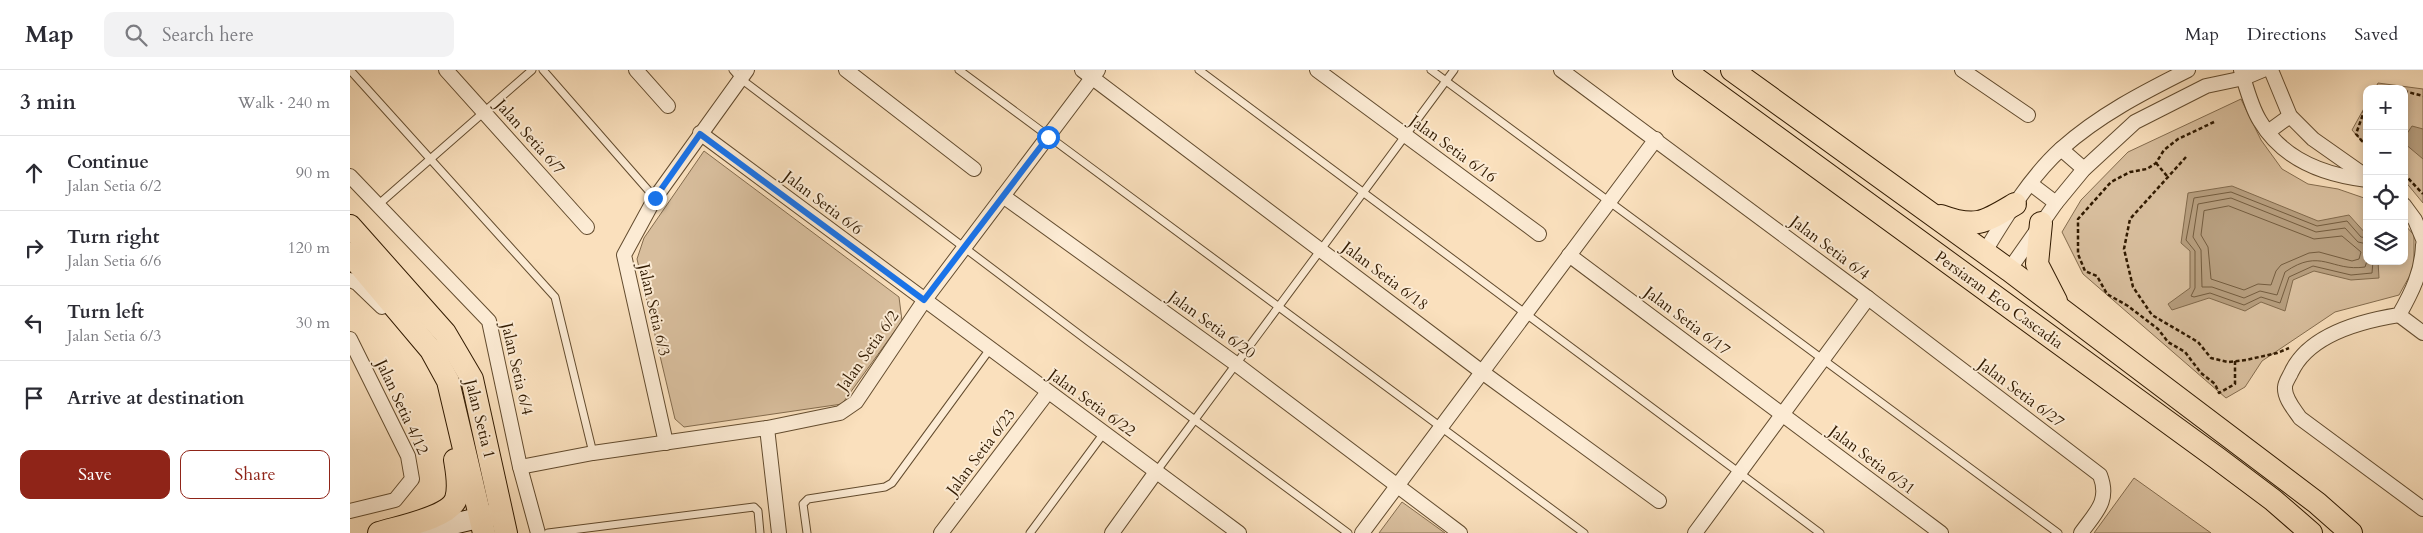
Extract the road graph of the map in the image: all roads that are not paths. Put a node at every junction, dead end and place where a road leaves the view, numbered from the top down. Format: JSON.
{"nodes":[{"id":1,"x":350,"y":70,"type":"edge"},
{"id":2,"x":446,"y":70,"type":"edge"},
{"id":3,"x":532,"y":70,"type":"edge"},
{"id":4,"x":543,"y":70,"type":"edge"},
{"id":5,"x":636,"y":70,"type":"edge"},
{"id":6,"x":846,"y":70,"type":"edge"},
{"id":7,"x":959,"y":70,"type":"edge"},
{"id":8,"x":1199,"y":70,"type":"edge"},
{"id":9,"x":1317,"y":70,"type":"edge"},
{"id":10,"x":1431,"y":70,"type":"edge"},
{"id":11,"x":1454,"y":70,"type":"edge"},
{"id":12,"x":1562,"y":70,"type":"edge"},
{"id":13,"x":1684,"y":70,"type":"edge"},
{"id":14,"x":1732,"y":70,"type":"edge"},
{"id":15,"x":1962,"y":70,"type":"edge"},
{"id":16,"x":2188,"y":70,"type":"edge"},
{"id":17,"x":2263,"y":70,"type":"edge"},
{"id":18,"x":2271,"y":70,"type":"edge"},
{"id":19,"x":1091,"y":72,"type":"edge"},
{"id":20,"x":740,"y":73,"type":"edge"},
{"id":21,"x":2242,"y":74,"type":"edge"},
{"id":22,"x":1446,"y":81,"type":"junction"},
{"id":23,"x":668,"y":106,"type":"dead end"},
{"id":24,"x":484,"y":112,"type":"junction"},
{"id":25,"x":2028,"y":115,"type":"dead end"},
{"id":26,"x":2290,"y":116,"type":"junction"},
{"id":27,"x":2268,"y":132,"type":"junction"},
{"id":28,"x":700,"y":134,"type":"junction"},
{"id":29,"x":1406,"y":135,"type":"junction"},
{"id":30,"x":1048,"y":137,"type":"junction"},
{"id":31,"x":1656,"y":140,"type":"junction"},
{"id":32,"x":2061,"y":149,"type":"junction"},
{"id":33,"x":430,"y":158,"type":"junction"},
{"id":34,"x":974,"y":168,"type":"dead end"},
{"id":35,"x":2084,"y":169,"type":"junction"},
{"id":36,"x":2363,"y":175,"type":"edge"},
{"id":37,"x":350,"y":176,"type":"edge"},
{"id":38,"x":2363,"y":178,"type":"edge"},
{"id":39,"x":2031,"y":184,"type":"junction"},
{"id":40,"x":1363,"y":193,"type":"junction"},
{"id":41,"x":1003,"y":196,"type":"junction"},
{"id":42,"x":655,"y":198,"type":"junction"},
{"id":43,"x":1610,"y":202,"type":"junction"},
{"id":44,"x":2056,"y":203,"type":"junction"},
{"id":45,"x":379,"y":204,"type":"junction"},
{"id":46,"x":2014,"y":204,"type":"junction"},
{"id":47,"x":2408,"y":210,"type":"edge"},
{"id":48,"x":1928,"y":212,"type":"junction"},
{"id":49,"x":2042,"y":223,"type":"junction"},
{"id":50,"x":350,"y":226,"type":"edge"},
{"id":51,"x":587,"y":227,"type":"dead end"},
{"id":52,"x":1539,"y":234,"type":"dead end"},
{"id":53,"x":2423,"y":240,"type":"edge"},
{"id":54,"x":2423,"y":245,"type":"edge"},
{"id":55,"x":964,"y":248,"type":"junction"},
{"id":56,"x":1321,"y":250,"type":"junction"},
{"id":57,"x":1930,"y":250,"type":"junction"},
{"id":58,"x":350,"y":254,"type":"edge"},
{"id":59,"x":1569,"y":255,"type":"junction"},
{"id":60,"x":1985,"y":261,"type":"junction"},
{"id":61,"x":2009,"y":270,"type":"junction"},
{"id":62,"x":350,"y":280,"type":"edge"},
{"id":63,"x":1868,"y":298,"type":"junction"},
{"id":64,"x":924,"y":300,"type":"junction"},
{"id":65,"x":1278,"y":308,"type":"junction"},
{"id":66,"x":2062,"y":310,"type":"junction"},
{"id":67,"x":2014,"y":311,"type":"junction"},
{"id":68,"x":1525,"y":315,"type":"junction"},
{"id":69,"x":2399,"y":315,"type":"junction"},
{"id":70,"x":2423,"y":333,"type":"edge"},
{"id":71,"x":420,"y":336,"type":"junction"},
{"id":72,"x":350,"y":339,"type":"edge"},
{"id":73,"x":990,"y":349,"type":"junction"},
{"id":74,"x":1824,"y":360,"type":"junction"},
{"id":75,"x":1236,"y":364,"type":"junction"},
{"id":76,"x":1482,"y":372,"type":"junction"},
{"id":77,"x":448,"y":381,"type":"junction"},
{"id":78,"x":1048,"y":392,"type":"junction"},
{"id":79,"x":1783,"y":415,"type":"junction"},
{"id":80,"x":1194,"y":420,"type":"junction"},
{"id":81,"x":766,"y":428,"type":"junction"},
{"id":82,"x":1440,"y":428,"type":"junction"},
{"id":83,"x":1104,"y":433,"type":"junction"},
{"id":84,"x":666,"y":443,"type":"junction"},
{"id":85,"x":593,"y":453,"type":"junction"},
{"id":86,"x":520,"y":467,"type":"junction"},
{"id":87,"x":1156,"y":472,"type":"junction"},
{"id":88,"x":1740,"y":472,"type":"junction"},
{"id":89,"x":1397,"y":486,"type":"junction"},
{"id":90,"x":1659,"y":501,"type":"dead end"},
{"id":91,"x":2423,"y":509,"type":"edge"},
{"id":92,"x":351,"y":510,"type":"edge"},
{"id":93,"x":493,"y":524,"type":"edge"},
{"id":94,"x":1698,"y":532,"type":"edge"},
{"id":95,"x":379,"y":533,"type":"edge"},
{"id":96,"x":415,"y":533,"type":"edge"},
{"id":97,"x":538,"y":533,"type":"edge"},
{"id":98,"x":548,"y":533,"type":"edge"},
{"id":99,"x":760,"y":533,"type":"edge"},
{"id":100,"x":779,"y":533,"type":"edge"},
{"id":101,"x":808,"y":533,"type":"edge"},
{"id":102,"x":941,"y":533,"type":"edge"},
{"id":103,"x":1030,"y":533,"type":"edge"},
{"id":104,"x":1112,"y":533,"type":"edge"},
{"id":105,"x":1239,"y":533,"type":"edge"},
{"id":106,"x":1348,"y":533,"type":"edge"},
{"id":107,"x":1362,"y":533,"type":"edge"},
{"id":108,"x":1460,"y":533,"type":"edge"},
{"id":109,"x":1584,"y":533,"type":"edge"},
{"id":110,"x":1820,"y":533,"type":"edge"},
{"id":111,"x":1941,"y":533,"type":"edge"},
{"id":112,"x":2058,"y":533,"type":"edge"},
{"id":113,"x":2081,"y":533,"type":"edge"},
{"id":114,"x":2311,"y":533,"type":"edge"},
{"id":115,"x":2351,"y":533,"type":"edge"}],
"edges":[{"from":1,"to":33,"type":"lane"},
{"from":2,"to":24,"type":"street","name":"Jalan Setia 6/7"},
{"from":3,"to":24,"type":"lane"},
{"from":4,"to":42,"type":"lane"},
{"from":5,"to":23,"type":"street"},
{"from":6,"to":34,"type":"street"},
{"from":7,"to":30,"type":"lane"},
{"from":8,"to":40,"type":"lane"},
{"from":9,"to":29,"type":"street","name":"Jalan Setia 6/16"},
{"from":10,"to":22,"type":"lane"},
{"from":11,"to":22,"type":"lane"},
{"from":12,"to":31,"type":"street","name":"Jalan Setia 6/4"},
{"from":13,"to":57,"type":"main road","name":"Persiaran Eco Cascadia"},
{"from":14,"to":48,"type":"main road","name":"Persiaran Eco Cascadia"},
{"from":15,"to":25,"type":"street"},
{"from":16,"to":32,"type":"street"},
{"from":17,"to":21,"type":"street"},
{"from":18,"to":26,"type":"street"},
{"from":19,"to":30,"type":"street","name":"Jalan Setia 6/2"},
{"from":19,"to":56,"type":"street","name":"Jalan Setia 6/18"},
{"from":20,"to":28,"type":"street","name":"Jalan Setia 6/3"},
{"from":20,"to":55,"type":"lane"},
{"from":21,"to":27,"type":"street"},
{"from":21,"to":35,"type":"street"},
{"from":22,"to":29,"type":"lane"},
{"from":22,"to":43,"type":"lane"},
{"from":24,"to":33,"type":"lane"},
{"from":24,"to":51,"type":"street","name":"Jalan Setia 6/7"},
{"from":26,"to":27,"type":"street"},
{"from":26,"to":36,"type":"street"},
{"from":27,"to":38,"type":"street"},
{"from":28,"to":42,"type":"street","name":"Jalan Setia 6/3"},
{"from":28,"to":64,"type":"street","name":"Jalan Setia 6/6"},
{"from":29,"to":40,"type":"lane"},
{"from":29,"to":52,"type":"street","name":"Jalan Setia 6/16"},
{"from":30,"to":41,"type":"street","name":"Jalan Setia 6/2"},
{"from":30,"to":65,"type":"lane"},
{"from":31,"to":43,"type":"street"},
{"from":31,"to":63,"type":"street","name":"Jalan Setia 6/4"},
{"from":32,"to":35,"type":"street"},
{"from":32,"to":39,"type":"street"},
{"from":33,"to":45,"type":"lane"},
{"from":33,"to":85,"type":"lane"},
{"from":35,"to":44,"type":"street"},
{"from":37,"to":45,"type":"street","name":"Jalan Setia 6/4"},
{"from":39,"to":44,"type":"street"},
{"from":39,"to":46,"type":"street"},
{"from":40,"to":56,"type":"lane"},
{"from":40,"to":68,"type":"lane"},
{"from":41,"to":55,"type":"street","name":"Jalan Setia 6/2"},
{"from":41,"to":75,"type":"street","name":"Jalan Setia 6/20"},
{"from":42,"to":84,"type":"street","name":"Jalan Setia 6/3"},
{"from":43,"to":59,"type":"street"},
{"from":43,"to":74,"type":"lane"},
{"from":44,"to":49,"type":"street"},
{"from":45,"to":86,"type":"street","name":"Jalan Setia 6/4"},
{"from":46,"to":48,"type":"main road"},
{"from":46,"to":60,"type":"street"},
{"from":47,"to":53,"type":"street"},
{"from":48,"to":60,"type":"main road","name":"Persiaran Eco Cascadia"},
{"from":49,"to":61,"type":"street"},
{"from":49,"to":66,"type":"main road"},
{"from":50,"to":93,"type":"main road","name":"Jalan Setia 1"},
{"from":54,"to":69,"type":"street"},
{"from":55,"to":64,"type":"street","name":"Jalan Setia 6/2"},
{"from":55,"to":80,"type":"lane"},
{"from":56,"to":65,"type":"lane"},
{"from":56,"to":76,"type":"street","name":"Jalan Setia 6/18"},
{"from":57,"to":60,"type":"main road"},
{"from":57,"to":67,"type":"main road","name":"Persiaran Eco Cascadia"},
{"from":58,"to":71,"type":"main road","name":"Jalan Setia 1"},
{"from":59,"to":68,"type":"street"},
{"from":59,"to":79,"type":"street","name":"Jalan Setia 6/17"},
{"from":60,"to":61,"type":"main road","name":"Persiaran Eco Cascadia"},
{"from":60,"to":67,"type":"main road"},
{"from":61,"to":66,"type":"main road","name":"Persiaran Eco Cascadia"},
{"from":62,"to":71,"type":"street"},
{"from":63,"to":74,"type":"street","name":"Jalan Setia 6/4"},
{"from":63,"to":113,"type":"street","name":"Jalan Setia 6/27"},
{"from":64,"to":73,"type":"street","name":"Jalan Setia 6/22"},
{"from":64,"to":81,"type":"street","name":"Jalan Setia 6/2"},
{"from":65,"to":75,"type":"lane"},
{"from":65,"to":82,"type":"lane"},
{"from":66,"to":115,"type":"main road","name":"Persiaran Eco Cascadia"},
{"from":67,"to":114,"type":"main road","name":"Persiaran Eco Cascadia"},
{"from":68,"to":76,"type":"street"},
{"from":68,"to":88,"type":"lane"},
{"from":69,"to":70,"type":"street"},
{"from":69,"to":91,"type":"street"},
{"from":71,"to":77,"type":"main road","name":"Jalan Setia 1"},
{"from":72,"to":92,"type":"street","name":"Jalan Setia 4/12"},
{"from":73,"to":78,"type":"street","name":"Jalan Setia 6/22"},
{"from":73,"to":101,"type":"lane"},
{"from":74,"to":79,"type":"street","name":"Jalan Setia 6/4"},
{"from":74,"to":112,"type":"lane"},
{"from":75,"to":80,"type":"lane"},
{"from":75,"to":89,"type":"street","name":"Jalan Setia 6/20"},
{"from":76,"to":82,"type":"street"},
{"from":76,"to":90,"type":"street","name":"Jalan Setia 6/18"},
{"from":77,"to":93,"type":"main road","name":"Jalan Setia 1"},
{"from":77,"to":95,"type":"main road"},
{"from":78,"to":83,"type":"street","name":"Jalan Setia 6/22"},
{"from":78,"to":102,"type":"street","name":"Jalan Setia 6/23"},
{"from":79,"to":88,"type":"street","name":"Jalan Setia 6/4"},
{"from":79,"to":111,"type":"street","name":"Jalan Setia 6/31"},
{"from":80,"to":87,"type":"lane"},
{"from":80,"to":106,"type":"lane"},
{"from":81,"to":84,"type":"street","name":"Jalan Setia 6/2"},
{"from":81,"to":100,"type":"street"},
{"from":82,"to":89,"type":"street"},
{"from":82,"to":109,"type":"lane"},
{"from":83,"to":87,"type":"street","name":"Jalan Setia 6/22"},
{"from":83,"to":103,"type":"lane"},
{"from":84,"to":85,"type":"street","name":"Jalan Setia 6/2"},
{"from":85,"to":86,"type":"street","name":"Jalan Setia 6/2"},
{"from":86,"to":97,"type":"street","name":"Jalan Setia 6/4"},
{"from":87,"to":104,"type":"street"},
{"from":87,"to":105,"type":"street","name":"Jalan Setia 6/22"},
{"from":88,"to":94,"type":"street","name":"Jalan Setia 6/4"},
{"from":88,"to":110,"type":"lane"},
{"from":89,"to":107,"type":"street"},
{"from":89,"to":108,"type":"street","name":"Jalan Setia 6/20"},
{"from":93,"to":96,"type":"street"},
{"from":98,"to":99,"type":"lane"}]}
